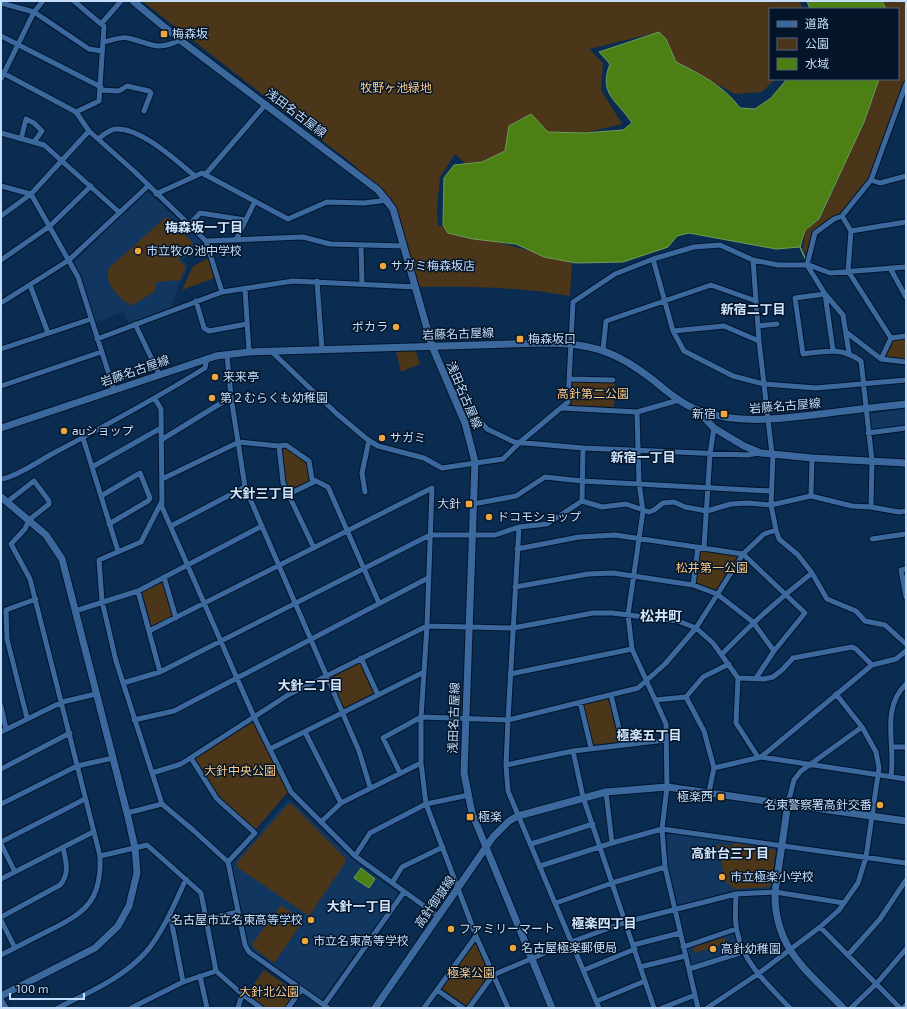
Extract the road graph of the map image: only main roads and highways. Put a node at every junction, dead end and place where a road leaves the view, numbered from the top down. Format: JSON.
{"nodes":[{"id":1,"x":133,"y":1,"type":"edge"},
{"id":2,"x":432,"y":346,"type":"junction"},
{"id":3,"x":906,"y":404,"type":"edge"},
{"id":4,"x":697,"y":410,"type":"junction"},
{"id":5,"x":1,"y":428,"type":"edge"},
{"id":6,"x":906,"y":463,"type":"edge"},
{"id":7,"x":1,"y":497,"type":"edge"},
{"id":8,"x":788,"y":803,"type":"junction"},
{"id":9,"x":906,"y":821,"type":"edge"},
{"id":10,"x":486,"y":848,"type":"junction"},
{"id":11,"x":1,"y":996,"type":"edge"},
{"id":12,"x":375,"y":1008,"type":"edge"},
{"id":13,"x":552,"y":1008,"type":"edge"},
{"id":14,"x":843,"y":1008,"type":"edge"}],
"edges":[{"from":1,"to":2,"type":"main road","name":"浅田名古屋線"},
{"from":2,"to":4,"type":"main road","name":"岩藤名古屋線"},
{"from":2,"to":5,"type":"main road","name":"岩藤名古屋線"},
{"from":2,"to":10,"type":"main road","name":"浅田名古屋線"},
{"from":3,"to":4,"type":"main road","name":"岩藤名古屋線"},
{"from":4,"to":6,"type":"main road"},
{"from":7,"to":11,"type":"main road"},
{"from":8,"to":9,"type":"main road"},
{"from":8,"to":10,"type":"main road","name":"高針御嶽線"},
{"from":8,"to":14,"type":"main road"},
{"from":10,"to":12,"type":"main road","name":"高針御嶽線"},
{"from":10,"to":13,"type":"main road","name":"浅田名古屋線"}]}
